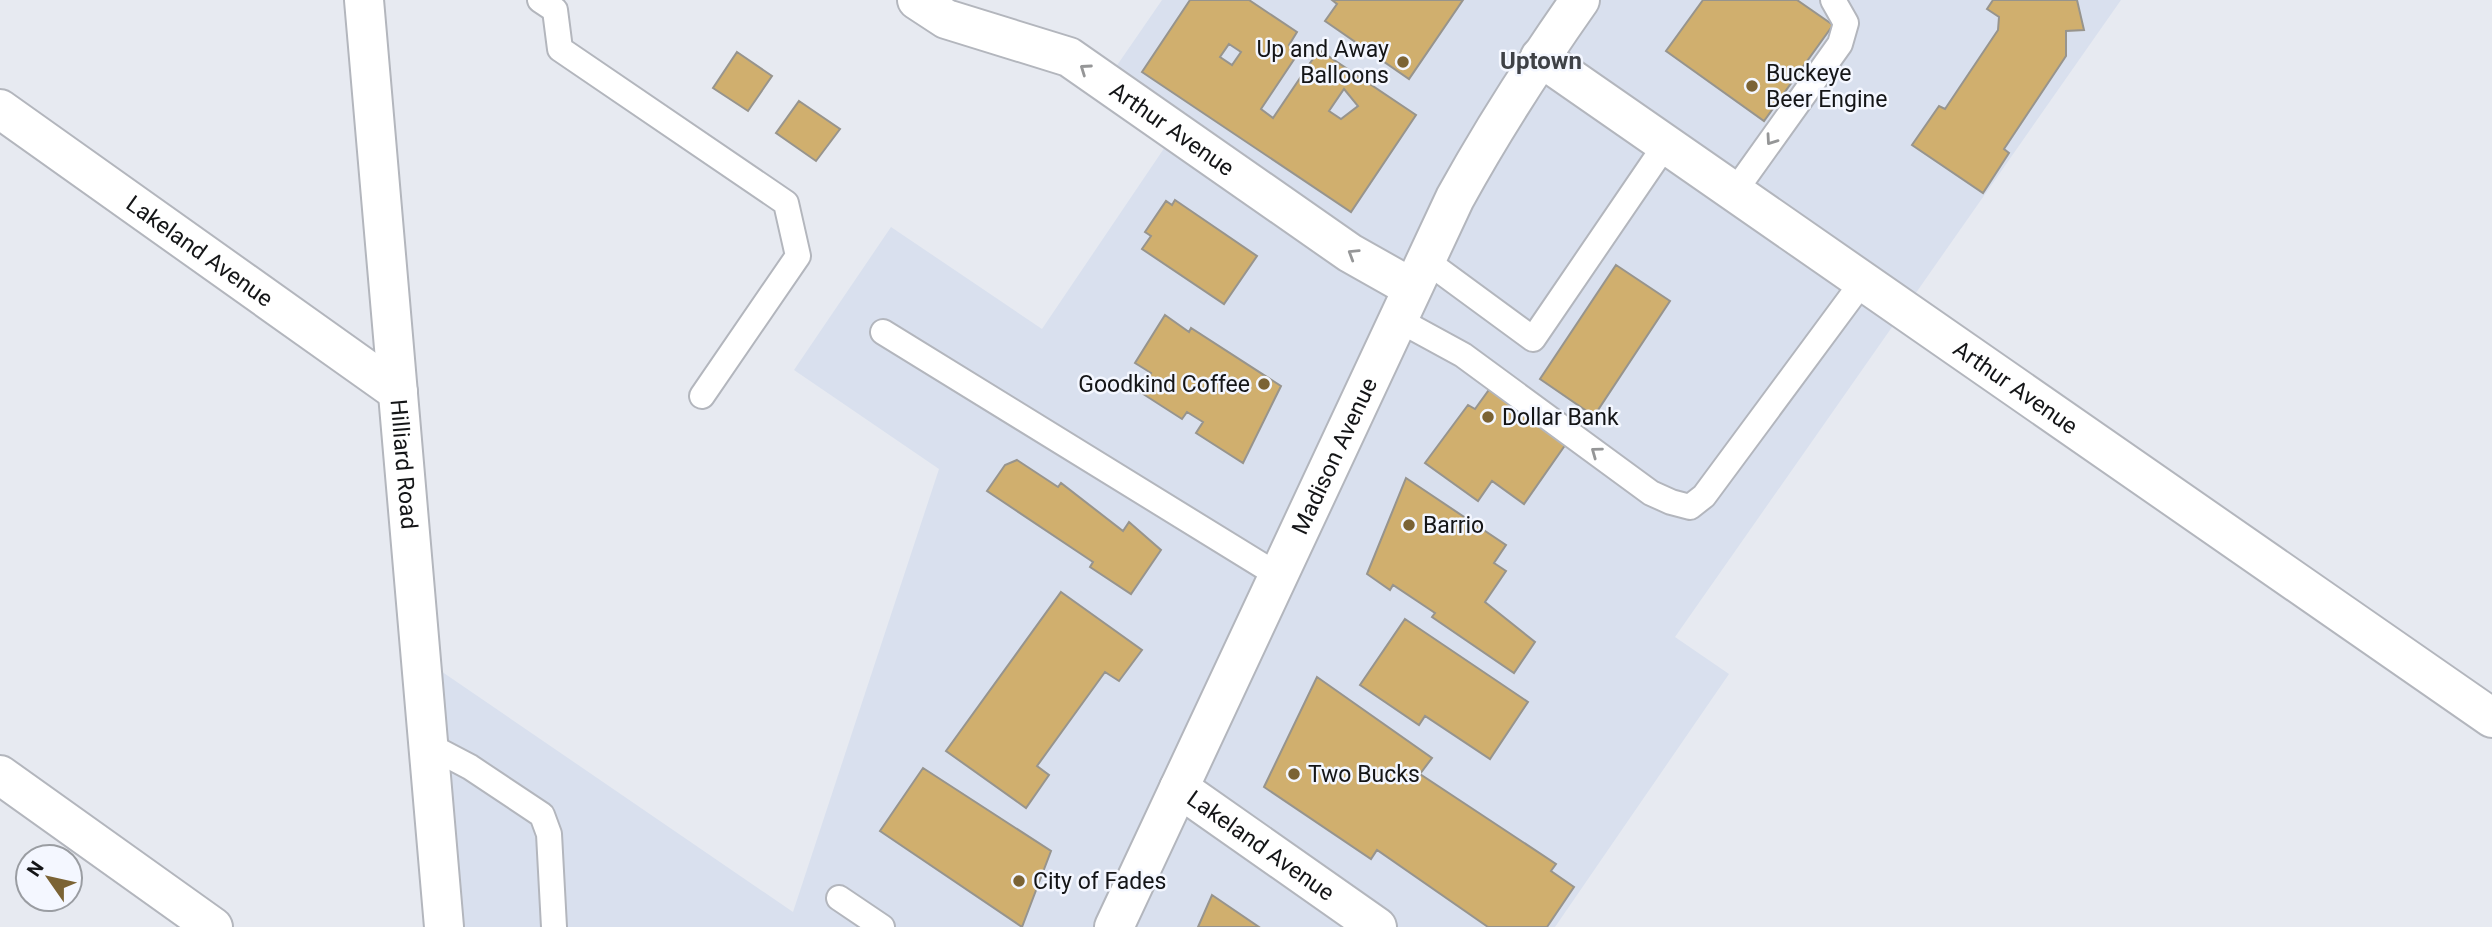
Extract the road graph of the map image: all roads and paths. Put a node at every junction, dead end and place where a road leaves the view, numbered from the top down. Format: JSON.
{"nodes":[{"id":1,"x":365,"y":0,"type":"edge"},
{"id":2,"x":540,"y":0,"type":"edge"},
{"id":3,"x":917,"y":0,"type":"edge"},
{"id":4,"x":1580,"y":0,"type":"edge"},
{"id":5,"x":1833,"y":0,"type":"edge"},
{"id":6,"x":1540,"y":57,"type":"junction"},
{"id":7,"x":0,"y":108,"type":"edge"},
{"id":8,"x":1665,"y":144,"type":"junction"},
{"id":9,"x":1735,"y":191,"type":"junction"},
{"id":10,"x":1863,"y":281,"type":"junction"},
{"id":11,"x":1411,"y":289,"type":"junction"},
{"id":12,"x":883,"y":332,"type":"dead end"},
{"id":13,"x":398,"y":392,"type":"junction"},
{"id":14,"x":702,"y":396,"type":"dead end"},
{"id":15,"x":1279,"y":576,"type":"junction"},
{"id":16,"x":2492,"y":718,"type":"edge"},
{"id":17,"x":428,"y":745,"type":"junction"},
{"id":18,"x":0,"y":775,"type":"edge"},
{"id":19,"x":1179,"y":788,"type":"junction"},
{"id":20,"x":839,"y":898,"type":"dead end"},
{"id":21,"x":213,"y":927,"type":"edge"},
{"id":22,"x":443,"y":927,"type":"edge"},
{"id":23,"x":555,"y":927,"type":"edge"},
{"id":24,"x":881,"y":927,"type":"edge"},
{"id":25,"x":1114,"y":927,"type":"edge"},
{"id":26,"x":1377,"y":927,"type":"edge"}],
"edges":[{"from":1,"to":13,"type":"street","name":"Hilliard Road"},
{"from":2,"to":14,"type":"lane"},
{"from":11,"to":3,"type":"street","name":"Arthur Avenue","one_way":true},
{"from":4,"to":6,"type":"street","name":"Madison Avenue"},
{"from":5,"to":9,"type":"lane","one_way":true},
{"from":6,"to":8,"type":"street","name":"Arthur Avenue"},
{"from":6,"to":11,"type":"street","name":"Madison Avenue"},
{"from":7,"to":13,"type":"street","name":"Lakeland Avenue"},
{"from":8,"to":9,"type":"street","name":"Arthur Avenue"},
{"from":8,"to":11,"type":"lane"},
{"from":9,"to":10,"type":"street","name":"Arthur Avenue"},
{"from":10,"to":11,"type":"lane","one_way":true},
{"from":10,"to":16,"type":"street","name":"Arthur Avenue"},
{"from":11,"to":15,"type":"street","name":"Madison Avenue"},
{"from":12,"to":15,"type":"lane"},
{"from":13,"to":17,"type":"street","name":"Hilliard Road"},
{"from":15,"to":19,"type":"street","name":"Madison Avenue"},
{"from":17,"to":22,"type":"street","name":"Hilliard Road"},
{"from":17,"to":23,"type":"lane"},
{"from":18,"to":21,"type":"street"},
{"from":19,"to":25,"type":"street","name":"Madison Avenue"},
{"from":19,"to":26,"type":"street","name":"Lakeland Avenue"},
{"from":20,"to":24,"type":"lane"}]}
